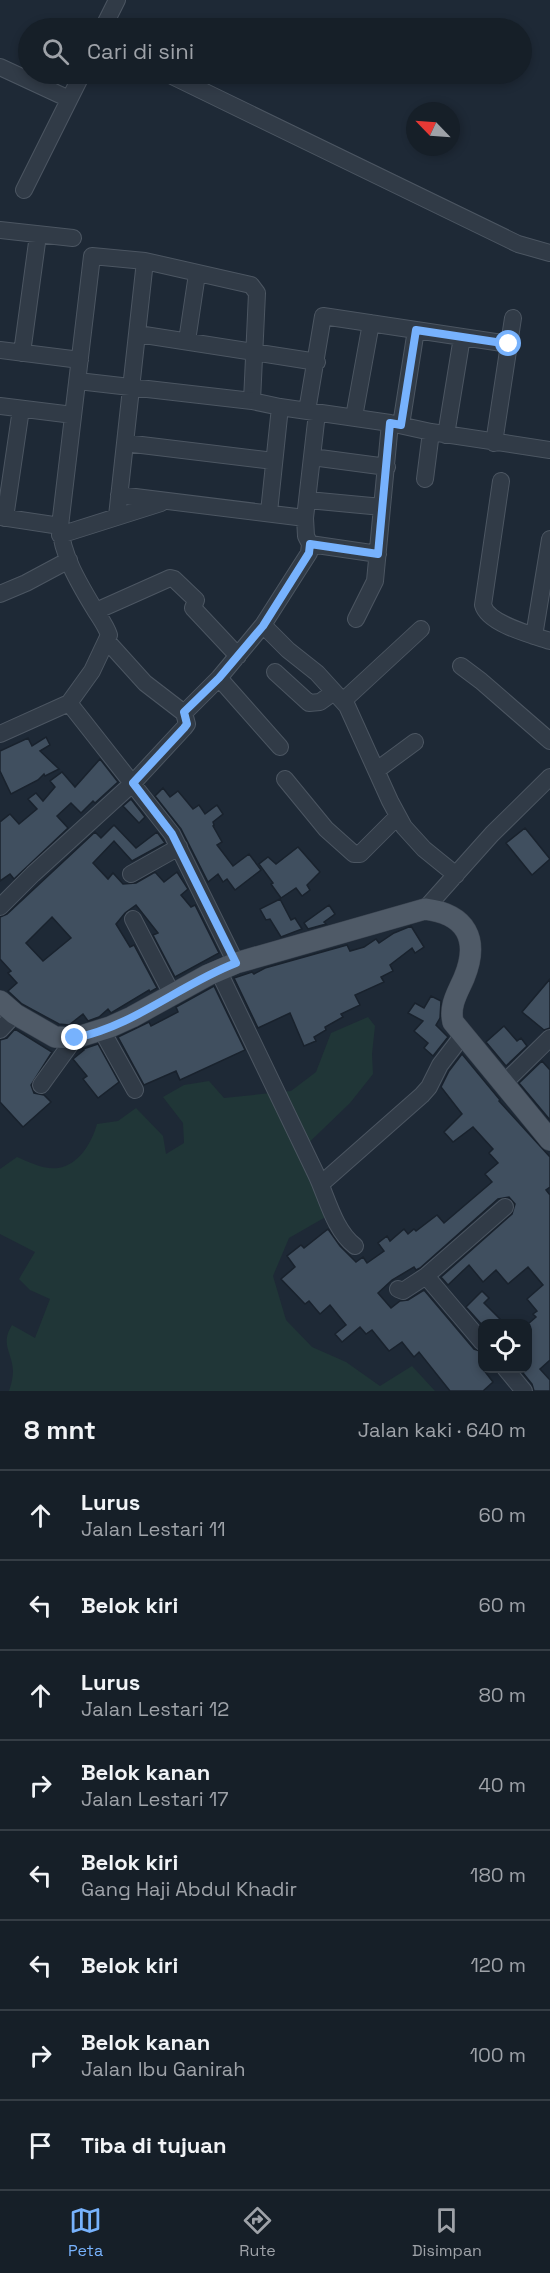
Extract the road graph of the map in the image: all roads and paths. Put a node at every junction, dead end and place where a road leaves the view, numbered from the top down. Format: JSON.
{"nodes":[{"id":1,"x":117,"y":0,"type":"edge"},
{"id":2,"x":109,"y":18,"type":"edge"},
{"id":3,"x":0,"y":67,"type":"edge"},
{"id":4,"x":18,"y":75,"type":"edge"},
{"id":5,"x":37,"y":84,"type":"edge"},
{"id":6,"x":77,"y":84,"type":"edge"},
{"id":7,"x":189,"y":84,"type":"edge"},
{"id":8,"x":69,"y":99,"type":"junction"},
{"id":9,"x":24,"y":189,"type":"dead end"},
{"id":10,"x":0,"y":230,"type":"edge"},
{"id":11,"x":38,"y":234,"type":"junction"},
{"id":12,"x":73,"y":238,"type":"dead end"},
{"id":13,"x":550,"y":253,"type":"edge"},
{"id":14,"x":145,"y":261,"type":"junction"},
{"id":15,"x":197,"y":274,"type":"junction"},
{"id":16,"x":513,"y":318,"type":"dead end"},
{"id":17,"x":370,"y":323,"type":"junction"},
{"id":18,"x":416,"y":330,"type":"junction"},
{"id":19,"x":138,"y":334,"type":"junction"},
{"id":20,"x":462,"y":337,"type":"junction"},
{"id":21,"x":187,"y":340,"type":"junction"},
{"id":22,"x":509,"y":344,"type":"junction"},
{"id":23,"x":0,"y":350,"type":"edge"},
{"id":24,"x":253,"y":351,"type":"junction"},
{"id":25,"x":22,"y":353,"type":"junction"},
{"id":26,"x":80,"y":360,"type":"junction"},
{"id":27,"x":316,"y":362,"type":"junction"},
{"id":28,"x":78,"y":381,"type":"junction"},
{"id":29,"x":131,"y":388,"type":"junction"},
{"id":30,"x":252,"y":401,"type":"junction"},
{"id":31,"x":0,"y":406,"type":"edge"},
{"id":32,"x":280,"y":407,"type":"junction"},
{"id":33,"x":21,"y":409,"type":"junction"},
{"id":34,"x":312,"y":412,"type":"junction"},
{"id":35,"x":73,"y":415,"type":"junction"},
{"id":36,"x":354,"y":417,"type":"junction"},
{"id":37,"x":396,"y":424,"type":"junction"},
{"id":38,"x":439,"y":434,"type":"junction"},
{"id":39,"x":125,"y":442,"type":"junction"},
{"id":40,"x":494,"y":442,"type":"junction"},
{"id":41,"x":550,"y":450,"type":"edge"},
{"id":42,"x":312,"y":457,"type":"junction"},
{"id":43,"x":274,"y":461,"type":"junction"},
{"id":44,"x":387,"y":467,"type":"junction"},
{"id":45,"x":426,"y":479,"type":"dead end"},
{"id":46,"x":501,"y":481,"type":"dead end"},
{"id":47,"x":119,"y":495,"type":"junction"},
{"id":48,"x":308,"y":500,"type":"junction"},
{"id":49,"x":164,"y":502,"type":"junction"},
{"id":50,"x":382,"y":507,"type":"junction"},
{"id":51,"x":269,"y":512,"type":"junction"},
{"id":52,"x":117,"y":516,"type":"junction"},
{"id":53,"x":2,"y":517,"type":"edge"},
{"id":54,"x":305,"y":518,"type":"junction"},
{"id":55,"x":60,"y":531,"type":"junction"},
{"id":56,"x":550,"y":539,"type":"edge"},
{"id":57,"x":310,"y":544,"type":"junction"},
{"id":58,"x":378,"y":554,"type":"junction"},
{"id":59,"x":69,"y":560,"type":"junction"},
{"id":60,"x":548,"y":577,"type":"edge"},
{"id":61,"x":0,"y":594,"type":"edge"},
{"id":62,"x":96,"y":611,"type":"junction"},
{"id":63,"x":356,"y":620,"type":"dead end"},
{"id":64,"x":263,"y":626,"type":"junction"},
{"id":65,"x":539,"y":628,"type":"edge"},
{"id":66,"x":421,"y":629,"type":"dead end"},
{"id":67,"x":108,"y":642,"type":"junction"},
{"id":68,"x":550,"y":642,"type":"edge"},
{"id":69,"x":238,"y":656,"type":"junction"},
{"id":70,"x":461,"y":666,"type":"dead end"},
{"id":71,"x":275,"y":672,"type":"dead end"},
{"id":72,"x":219,"y":678,"type":"junction"},
{"id":73,"x":339,"y":697,"type":"junction"},
{"id":74,"x":69,"y":703,"type":"junction"},
{"id":75,"x":184,"y":712,"type":"junction"},
{"id":76,"x":0,"y":734,"type":"edge"},
{"id":77,"x":550,"y":741,"type":"edge"},
{"id":78,"x":415,"y":742,"type":"dead end"},
{"id":79,"x":280,"y":747,"type":"dead end"},
{"id":80,"x":377,"y":770,"type":"junction"},
{"id":81,"x":550,"y":777,"type":"edge"},
{"id":82,"x":285,"y":779,"type":"dead end"},
{"id":83,"x":133,"y":783,"type":"junction"},
{"id":84,"x":399,"y":816,"type":"junction"},
{"id":85,"x":179,"y":847,"type":"junction"},
{"id":86,"x":131,"y":874,"type":"dead end"},
{"id":87,"x":456,"y":875,"type":"junction"},
{"id":88,"x":0,"y":907,"type":"edge"},
{"id":89,"x":425,"y":909,"type":"junction"},
{"id":90,"x":133,"y":919,"type":"dead end"},
{"id":91,"x":227,"y":966,"type":"junction"},
{"id":92,"x":173,"y":996,"type":"junction"},
{"id":93,"x":7,"y":1007,"type":"edge"},
{"id":94,"x":101,"y":1029,"type":"junction"},
{"id":95,"x":0,"y":1030,"type":"edge"},
{"id":96,"x":463,"y":1035,"type":"junction"},
{"id":97,"x":75,"y":1038,"type":"junction"},
{"id":98,"x":550,"y":1038,"type":"edge"},
{"id":99,"x":503,"y":1084,"type":"junction"},
{"id":100,"x":41,"y":1085,"type":"dead end"},
{"id":101,"x":135,"y":1090,"type":"dead end"},
{"id":102,"x":550,"y":1140,"type":"edge"},
{"id":103,"x":321,"y":1184,"type":"junction"},
{"id":104,"x":505,"y":1207,"type":"dead end"},
{"id":105,"x":355,"y":1246,"type":"dead end"},
{"id":106,"x":426,"y":1276,"type":"junction"},
{"id":107,"x":398,"y":1289,"type":"dead end"},
{"id":108,"x":478,"y":1336,"type":"edge"},
{"id":109,"x":509,"y":1373,"type":"edge"},
{"id":110,"x":524,"y":1391,"type":"edge"}],
"edges":[{"from":1,"to":2,"type":"street"},
{"from":3,"to":4,"type":"street"},
{"from":5,"to":8,"type":"street"},
{"from":6,"to":8,"type":"street"},
{"from":7,"to":13,"type":"street"},
{"from":8,"to":9,"type":"street"},
{"from":10,"to":11,"type":"street"},
{"from":11,"to":12,"type":"street"},
{"from":11,"to":25,"type":"street"},
{"from":14,"to":15,"type":"street"},
{"from":14,"to":19,"type":"street"},
{"from":14,"to":26,"type":"street"},
{"from":15,"to":21,"type":"street"},
{"from":15,"to":24,"type":"street"},
{"from":16,"to":22,"type":"street"},
{"from":17,"to":18,"type":"street"},
{"from":17,"to":27,"type":"street"},
{"from":17,"to":36,"type":"street"},
{"from":18,"to":20,"type":"street"},
{"from":18,"to":37,"type":"street"},
{"from":19,"to":21,"type":"street"},
{"from":19,"to":29,"type":"street"},
{"from":20,"to":22,"type":"street"},
{"from":20,"to":38,"type":"street"},
{"from":21,"to":24,"type":"street"},
{"from":22,"to":40,"type":"street"},
{"from":23,"to":25,"type":"street"},
{"from":24,"to":27,"type":"street"},
{"from":24,"to":30,"type":"street"},
{"from":25,"to":26,"type":"street"},
{"from":26,"to":28,"type":"street"},
{"from":27,"to":34,"type":"street"},
{"from":28,"to":29,"type":"street"},
{"from":28,"to":35,"type":"street"},
{"from":29,"to":30,"type":"street"},
{"from":29,"to":39,"type":"street"},
{"from":30,"to":32,"type":"street"},
{"from":31,"to":33,"type":"street"},
{"from":32,"to":34,"type":"street"},
{"from":32,"to":43,"type":"street"},
{"from":33,"to":35,"type":"street"},
{"from":33,"to":53,"type":"street"},
{"from":34,"to":36,"type":"street"},
{"from":34,"to":42,"type":"street"},
{"from":35,"to":55,"type":"street"},
{"from":36,"to":37,"type":"street"},
{"from":37,"to":38,"type":"street"},
{"from":37,"to":44,"type":"street"},
{"from":38,"to":40,"type":"street"},
{"from":38,"to":45,"type":"street"},
{"from":39,"to":43,"type":"street"},
{"from":39,"to":47,"type":"street"},
{"from":40,"to":41,"type":"street"},
{"from":42,"to":44,"type":"street"},
{"from":42,"to":48,"type":"street"},
{"from":43,"to":51,"type":"street"},
{"from":44,"to":50,"type":"street"},
{"from":46,"to":65,"type":"street"},
{"from":47,"to":49,"type":"street"},
{"from":47,"to":52,"type":"street"},
{"from":48,"to":50,"type":"street"},
{"from":48,"to":54,"type":"street"},
{"from":49,"to":51,"type":"street"},
{"from":49,"to":52,"type":"street"},
{"from":50,"to":58,"type":"street"},
{"from":51,"to":54,"type":"street"},
{"from":52,"to":55,"type":"street"},
{"from":53,"to":55,"type":"street"},
{"from":54,"to":57,"type":"street"},
{"from":55,"to":59,"type":"street"},
{"from":56,"to":60,"type":"street"},
{"from":57,"to":58,"type":"street"},
{"from":57,"to":64,"type":"street"},
{"from":58,"to":63,"type":"street"},
{"from":59,"to":61,"type":"street"},
{"from":59,"to":62,"type":"street"},
{"from":60,"to":65,"type":"street"},
{"from":62,"to":67,"type":"street"},
{"from":62,"to":69,"type":"street"},
{"from":64,"to":69,"type":"street"},
{"from":64,"to":73,"type":"street"},
{"from":65,"to":68,"type":"street"},
{"from":66,"to":73,"type":"street"},
{"from":67,"to":74,"type":"street"},
{"from":67,"to":75,"type":"street"},
{"from":69,"to":72,"type":"street"},
{"from":70,"to":77,"type":"street"},
{"from":71,"to":73,"type":"street"},
{"from":72,"to":75,"type":"street"},
{"from":72,"to":79,"type":"street"},
{"from":73,"to":80,"type":"street"},
{"from":74,"to":76,"type":"street"},
{"from":74,"to":83,"type":"street"},
{"from":75,"to":83,"type":"street"},
{"from":78,"to":80,"type":"street"},
{"from":80,"to":84,"type":"street"},
{"from":81,"to":87,"type":"street"},
{"from":82,"to":84,"type":"street"},
{"from":83,"to":85,"type":"street"},
{"from":83,"to":88,"type":"street"},
{"from":84,"to":87,"type":"street"},
{"from":85,"to":86,"type":"street"},
{"from":85,"to":91,"type":"street"},
{"from":87,"to":89,"type":"street"},
{"from":89,"to":91,"type":"main road"},
{"from":89,"to":96,"type":"main road"},
{"from":90,"to":92,"type":"street"},
{"from":91,"to":92,"type":"main road"},
{"from":91,"to":103,"type":"street"},
{"from":92,"to":94,"type":"main road"},
{"from":93,"to":95,"type":"street"},
{"from":93,"to":97,"type":"main road"},
{"from":94,"to":97,"type":"main road"},
{"from":94,"to":101,"type":"street"},
{"from":96,"to":99,"type":"main road"},
{"from":96,"to":103,"type":"street"},
{"from":97,"to":100,"type":"street"},
{"from":98,"to":99,"type":"street"},
{"from":99,"to":102,"type":"main road"},
{"from":103,"to":105,"type":"street"},
{"from":104,"to":106,"type":"street"},
{"from":106,"to":107,"type":"street"},
{"from":106,"to":108,"type":"street"},
{"from":109,"to":110,"type":"street"}]}
